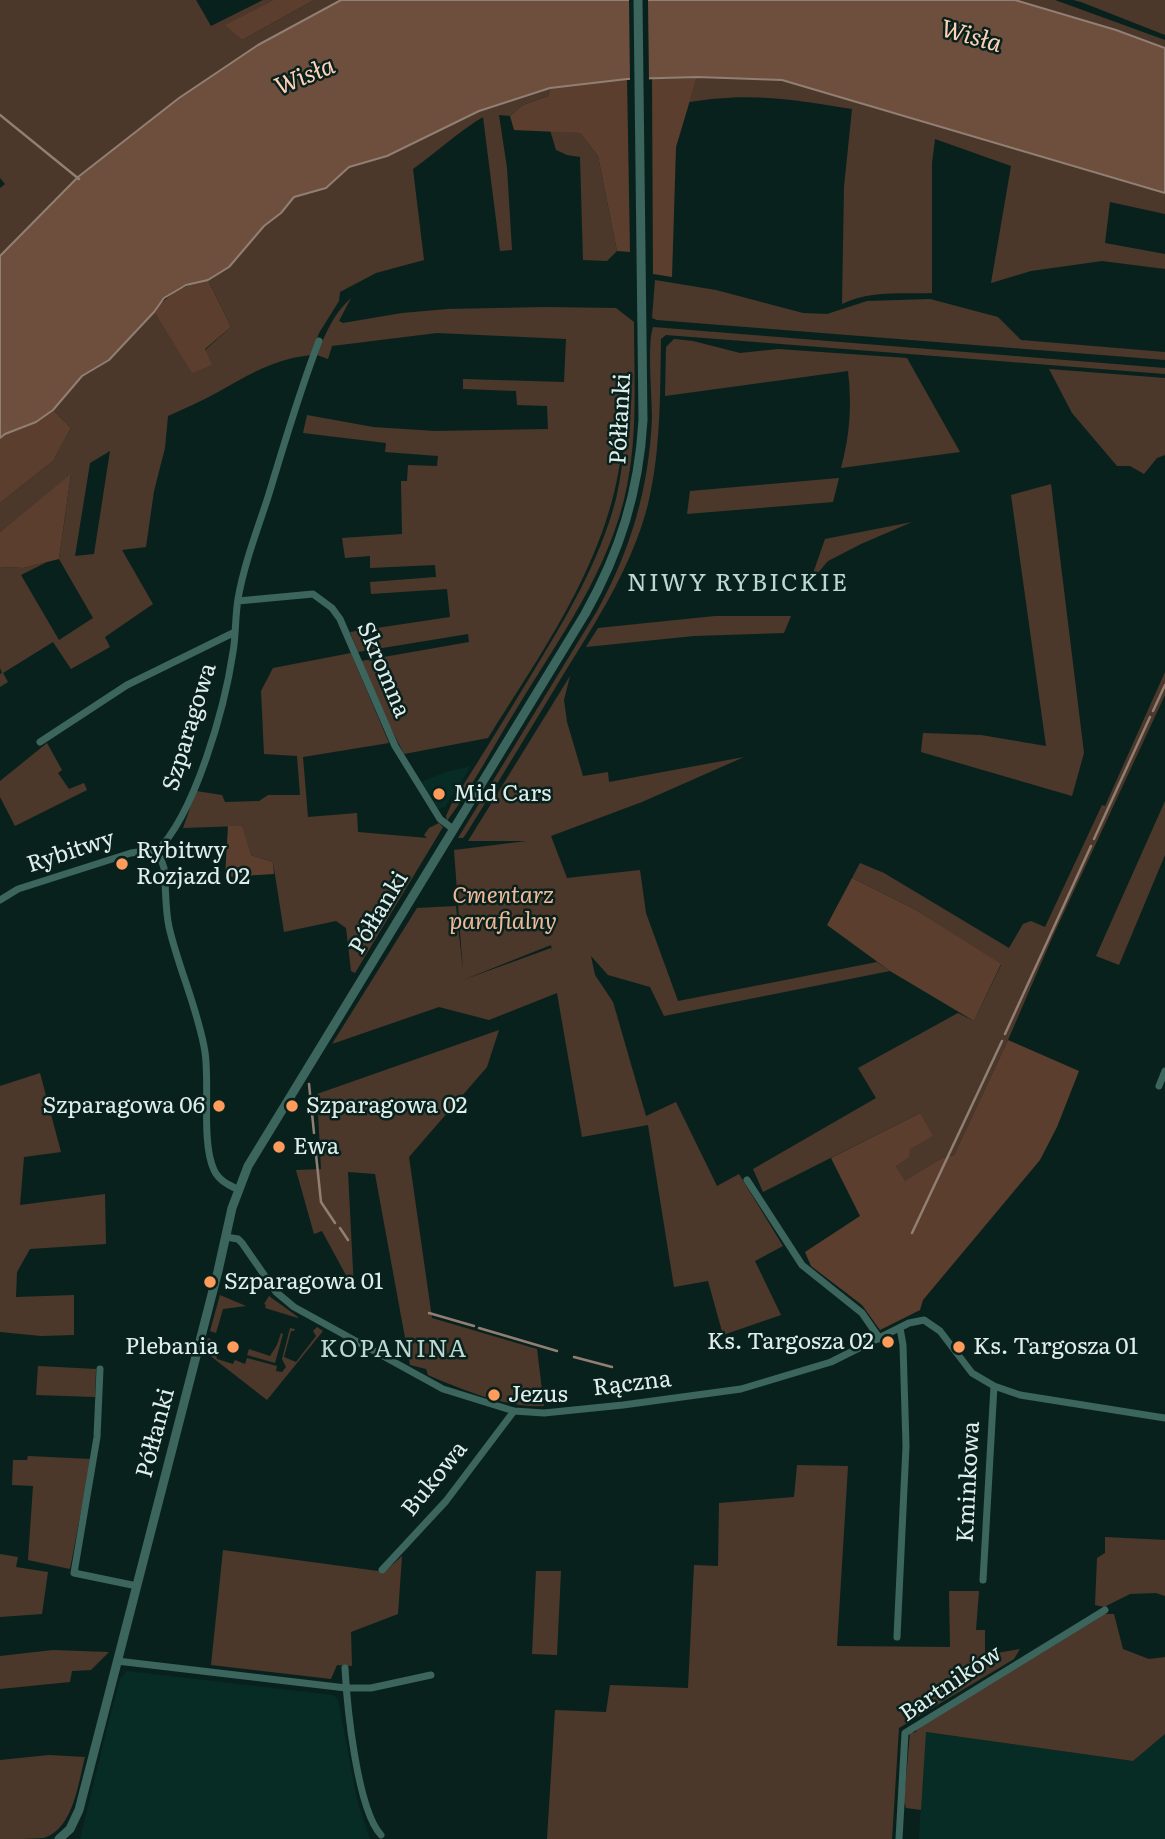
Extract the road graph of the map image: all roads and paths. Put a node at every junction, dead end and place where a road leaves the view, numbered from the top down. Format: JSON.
{"nodes":[{"id":1,"x":638,"y":0,"type":"edge"},
{"id":2,"x":319,"y":341,"type":"dead end"},
{"id":3,"x":237,"y":601,"type":"junction"},
{"id":4,"x":235,"y":632,"type":"junction"},
{"id":5,"x":40,"y":742,"type":"dead end"},
{"id":6,"x":453,"y":830,"type":"junction"},
{"id":7,"x":155,"y":853,"type":"junction"},
{"id":8,"x":530,"y":895,"type":"dead end"},
{"id":9,"x":0,"y":900,"type":"edge"},
{"id":10,"x":458,"y":902,"type":"dead end"},
{"id":11,"x":1165,"y":1071,"type":"edge"},
{"id":12,"x":1159,"y":1086,"type":"dead end"},
{"id":13,"x":747,"y":1180,"type":"dead end"},
{"id":14,"x":239,"y":1190,"type":"junction"},
{"id":15,"x":226,"y":1237,"type":"junction"},
{"id":16,"x":900,"y":1328,"type":"junction"},
{"id":17,"x":880,"y":1339,"type":"junction"},
{"id":18,"x":100,"y":1369,"type":"dead end"},
{"id":19,"x":994,"y":1386,"type":"junction"},
{"id":20,"x":514,"y":1410,"type":"junction"},
{"id":21,"x":1165,"y":1418,"type":"edge"},
{"id":22,"x":382,"y":1570,"type":"dead end"},
{"id":23,"x":983,"y":1580,"type":"dead end"},
{"id":24,"x":137,"y":1586,"type":"junction"},
{"id":25,"x":1105,"y":1610,"type":"dead end"},
{"id":26,"x":897,"y":1637,"type":"dead end"},
{"id":27,"x":117,"y":1661,"type":"junction"},
{"id":28,"x":345,"y":1668,"type":"dead end"},
{"id":29,"x":431,"y":1675,"type":"dead end"},
{"id":30,"x":346,"y":1688,"type":"junction"},
{"id":31,"x":381,"y":1835,"type":"dead end"},
{"id":32,"x":59,"y":1839,"type":"edge"},
{"id":33,"x":899,"y":1839,"type":"edge"}],
"edges":[{"from":1,"to":6,"type":"street","name":"Półłanki"},
{"from":2,"to":3,"type":"street","name":"Szparagowa"},
{"from":3,"to":4,"type":"street","name":"Szparagowa"},
{"from":3,"to":6,"type":"street","name":"Skromna"},
{"from":4,"to":5,"type":"street"},
{"from":4,"to":7,"type":"street","name":"Szparagowa"},
{"from":6,"to":14,"type":"street","name":"Półłanki"},
{"from":7,"to":9,"type":"street","name":"Rybitwy"},
{"from":7,"to":14,"type":"street"},
{"from":8,"to":10,"type":"street"},
{"from":11,"to":12,"type":"street"},
{"from":13,"to":17,"type":"street"},
{"from":14,"to":15,"type":"street","name":"Półłanki"},
{"from":15,"to":20,"type":"street","name":"Rączna"},
{"from":15,"to":24,"type":"street","name":"Półłanki"},
{"from":16,"to":17,"type":"street","name":"Rączna"},
{"from":16,"to":19,"type":"street","name":"Rączna"},
{"from":16,"to":26,"type":"street"},
{"from":17,"to":20,"type":"street","name":"Rączna"},
{"from":18,"to":24,"type":"street"},
{"from":19,"to":21,"type":"street","name":"Rączna"},
{"from":19,"to":23,"type":"street","name":"Kminkowa"},
{"from":20,"to":22,"type":"street","name":"Bukowa"},
{"from":24,"to":27,"type":"street","name":"Półłanki"},
{"from":25,"to":33,"type":"street","name":"Bartników"},
{"from":27,"to":30,"type":"street"},
{"from":27,"to":32,"type":"street","name":"Półłanki"},
{"from":28,"to":30,"type":"street"},
{"from":29,"to":30,"type":"street"},
{"from":30,"to":31,"type":"street"}]}
